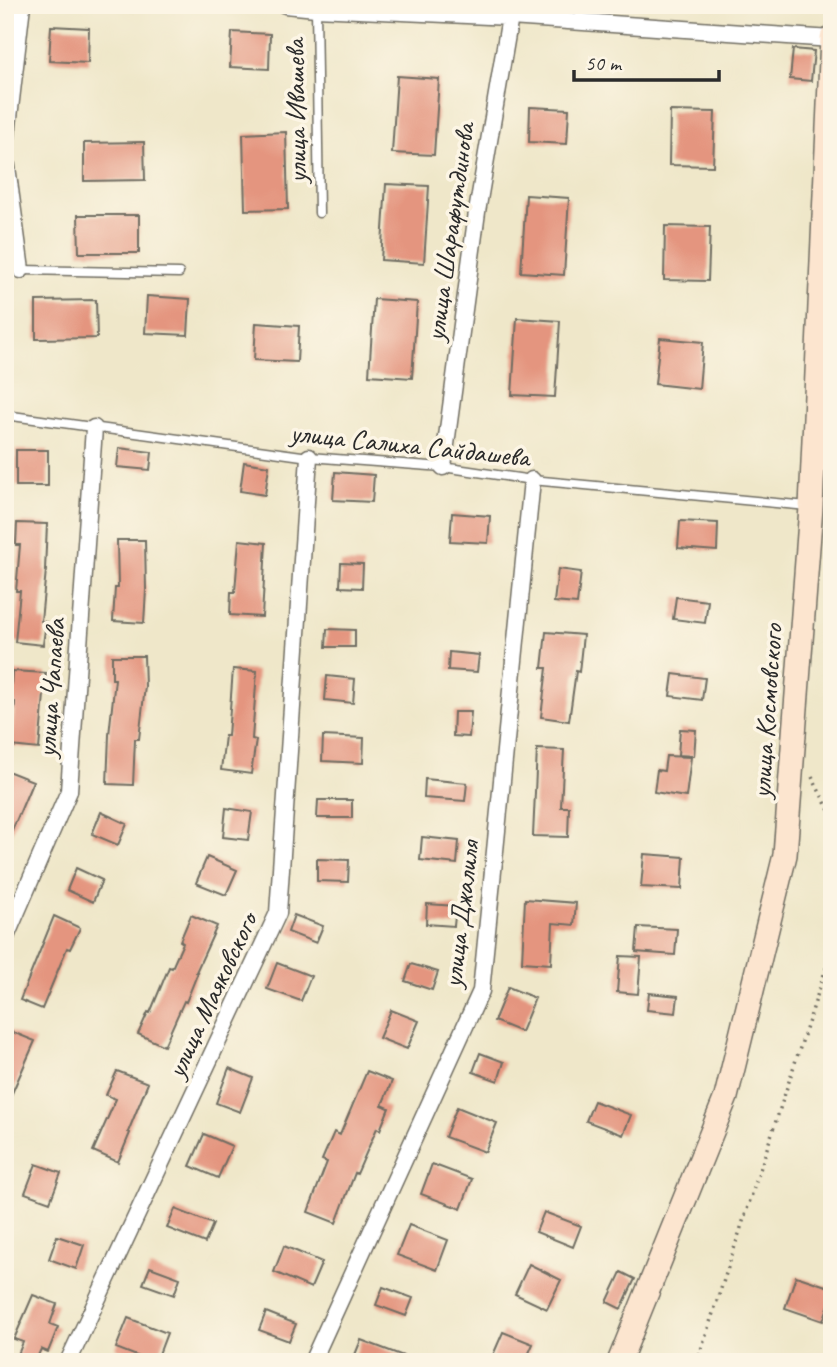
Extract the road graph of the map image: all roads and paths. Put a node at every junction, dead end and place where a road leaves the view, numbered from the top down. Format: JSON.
{"nodes":[{"id":1,"x":22,"y":5,"type":"edge"},
{"id":2,"x":285,"y":5,"type":"edge"},
{"id":3,"x":316,"y":8,"type":"junction"},
{"id":4,"x":510,"y":11,"type":"edge"},
{"id":5,"x":832,"y":38,"type":"edge"},
{"id":6,"x":5,"y":152,"type":"edge"},
{"id":7,"x":319,"y":213,"type":"dead end"},
{"id":8,"x":828,"y":215,"type":"edge"},
{"id":9,"x":21,"y":270,"type":"joint"},
{"id":10,"x":178,"y":273,"type":"dead end"},
{"id":11,"x":826,"y":306,"type":"edge"},
{"id":12,"x":5,"y":415,"type":"edge"},
{"id":13,"x":94,"y":428,"type":"junction"},
{"id":14,"x":823,"y":443,"type":"edge"},
{"id":15,"x":309,"y":457,"type":"junction"},
{"id":16,"x":443,"y":467,"type":"junction"},
{"id":17,"x":532,"y":481,"type":"junction"},
{"id":18,"x":811,"y":507,"type":"junction"},
{"id":19,"x":5,"y":939,"type":"edge"},
{"id":20,"x":832,"y":950,"type":"edge"},
{"id":21,"x":68,"y":1362,"type":"edge"},
{"id":22,"x":312,"y":1362,"type":"edge"},
{"id":23,"x":619,"y":1362,"type":"edge"},
{"id":24,"x":697,"y":1362,"type":"edge"}],
"edges":[{"from":1,"to":6,"type":"street"},
{"from":2,"to":3,"type":"street"},
{"from":3,"to":4,"type":"street"},
{"from":3,"to":7,"type":"lane","name":"улица Ивашева"},
{"from":4,"to":5,"type":"street"},
{"from":4,"to":16,"type":"street","name":"улица Шарафутдинова"},
{"from":5,"to":8,"type":"main road","name":"улица Космовского"},
{"from":6,"to":9,"type":"street"},
{"from":8,"to":11,"type":"main road","name":"улица Космовского"},
{"from":9,"to":10,"type":"lane"},
{"from":11,"to":14,"type":"main road","name":"улица Космовского"},
{"from":12,"to":13,"type":"lane","name":"улица Салиха Сайдашева"},
{"from":13,"to":15,"type":"lane","name":"улица Салиха Сайдашева"},
{"from":13,"to":19,"type":"street","name":"улица Чапаева"},
{"from":14,"to":18,"type":"main road","name":"улица Космовского"},
{"from":15,"to":16,"type":"lane","name":"улица Салиха Сайдашева"},
{"from":15,"to":21,"type":"street","name":"улица Маяковского"},
{"from":16,"to":17,"type":"lane","name":"улица Салиха Сайдашева"},
{"from":17,"to":18,"type":"lane","name":"улица Салиха Сайдашева"},
{"from":17,"to":22,"type":"street","name":"улица Джалиля"},
{"from":18,"to":23,"type":"main road","name":"улица Космовского"},
{"from":20,"to":24,"type":"path"}]}
